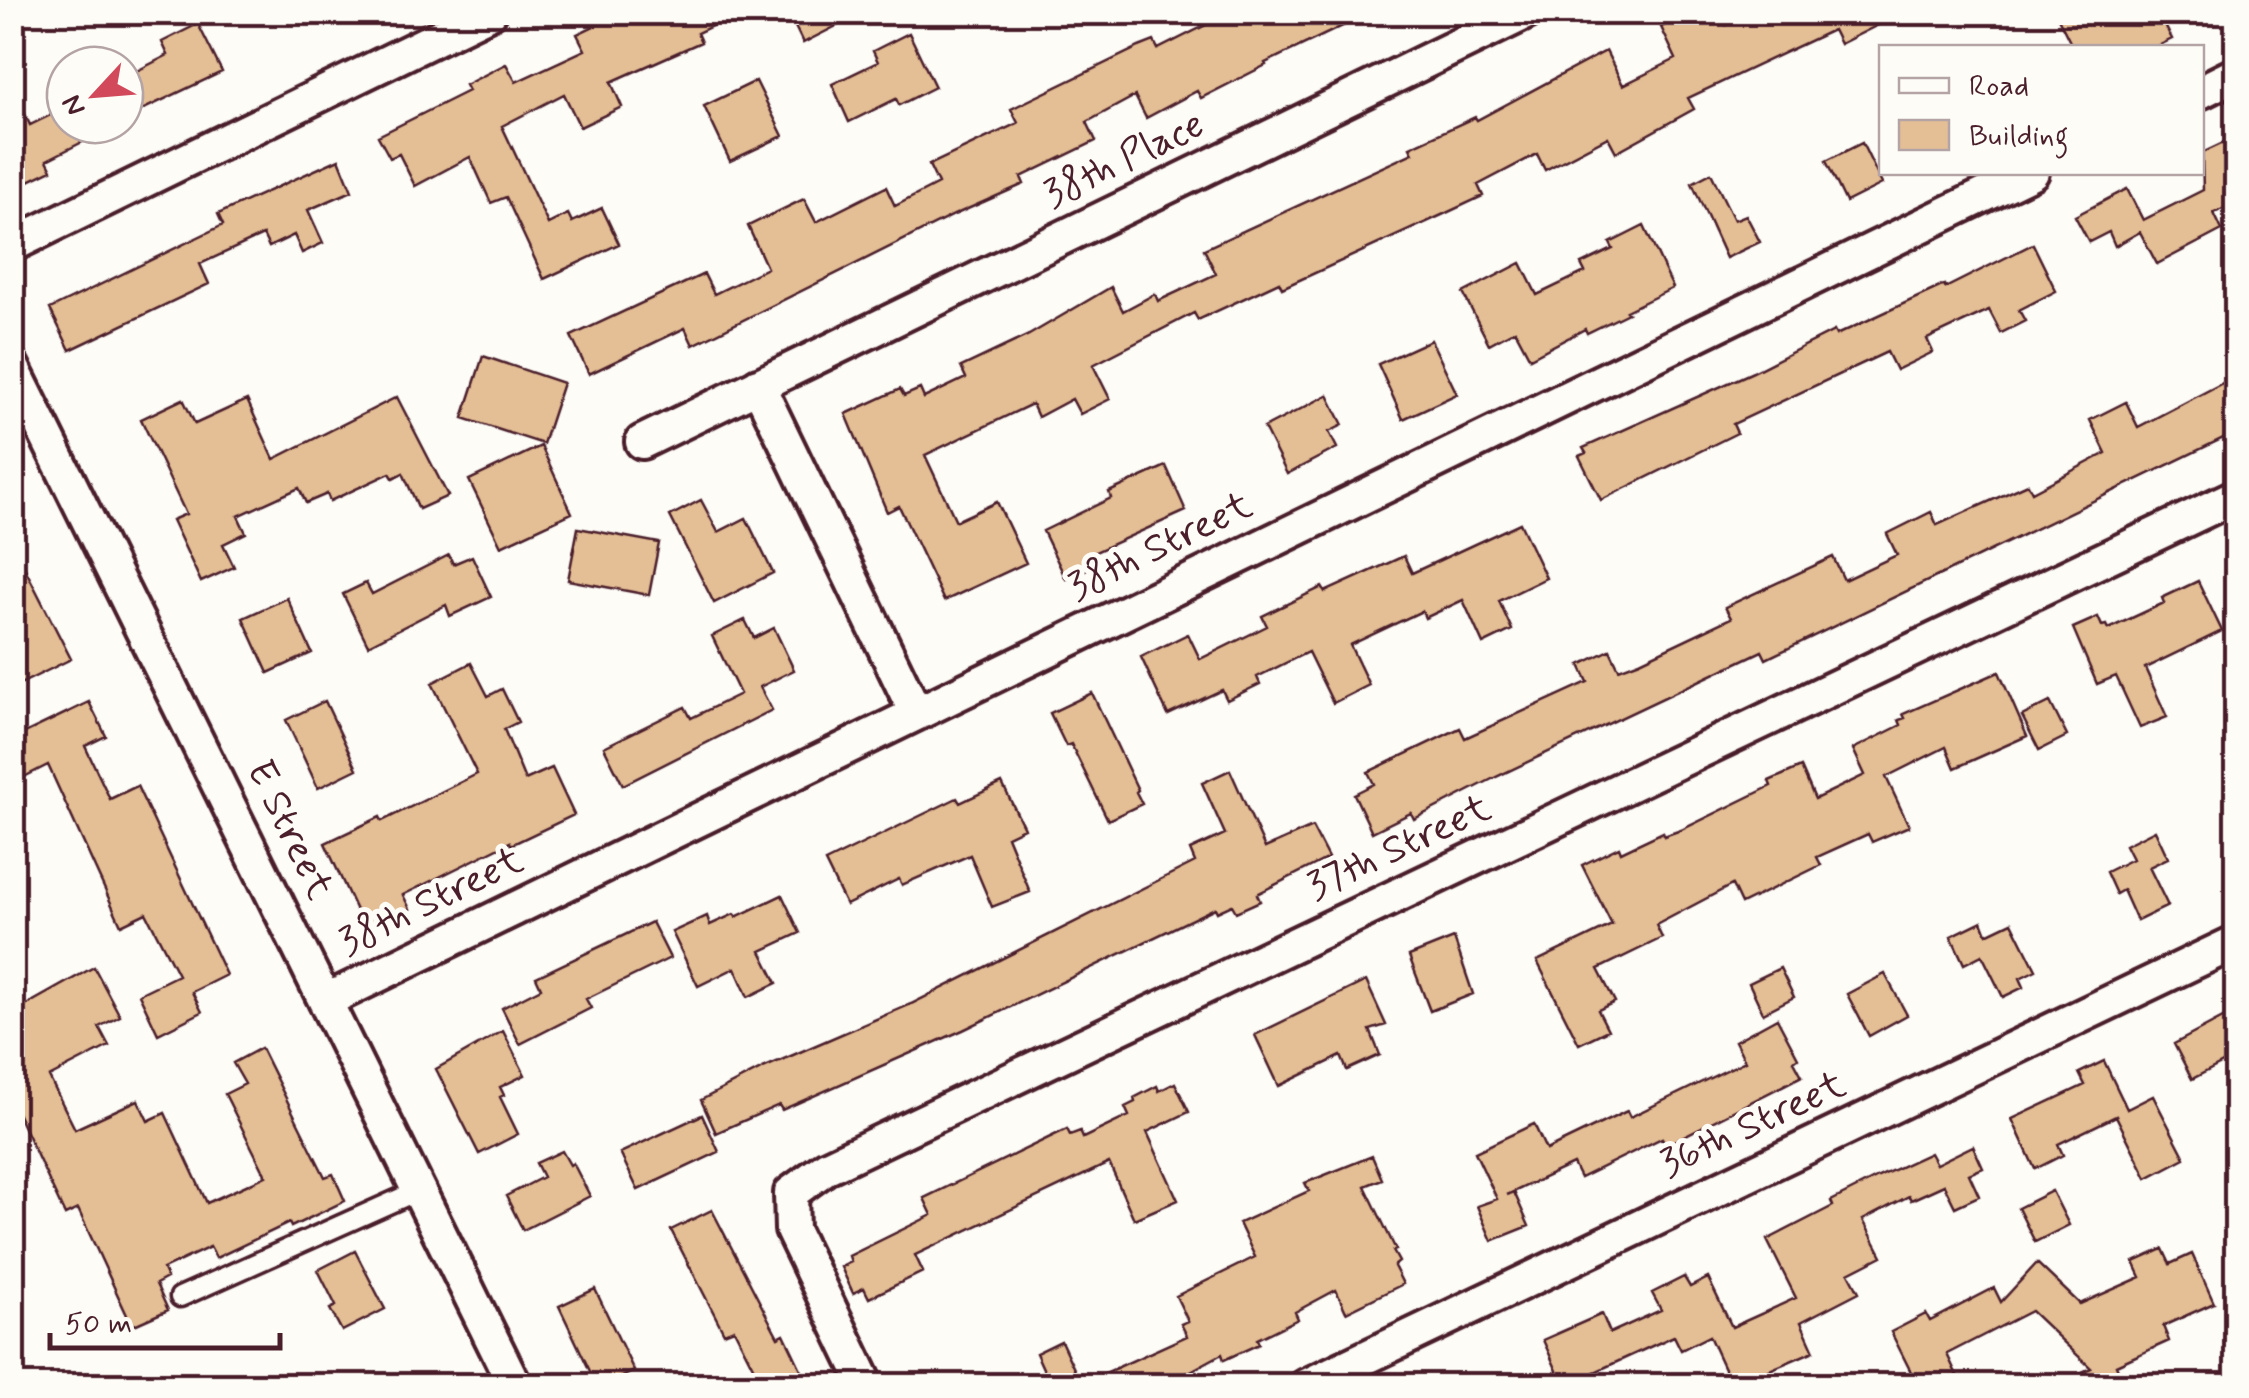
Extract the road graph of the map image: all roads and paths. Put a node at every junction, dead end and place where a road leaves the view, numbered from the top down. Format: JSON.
{"nodes":[{"id":1,"x":490,"y":12,"type":"edge"},
{"id":2,"x":1527,"y":12,"type":"edge"},
{"id":3,"x":2236,"y":74,"type":"edge"},
{"id":4,"x":2204,"y":89,"type":"edge"},
{"id":5,"x":2026,"y":175,"type":"edge"},
{"id":6,"x":12,"y":245,"type":"edge"},
{"id":7,"x":12,"y":366,"type":"edge"},
{"id":8,"x":758,"y":385,"type":"junction"},
{"id":9,"x":642,"y":442,"type":"dead end"},
{"id":10,"x":2236,"y":496,"type":"edge"},
{"id":11,"x":916,"y":712,"type":"junction"},
{"id":12,"x":2236,"y":942,"type":"edge"},
{"id":13,"x":325,"y":1001,"type":"junction"},
{"id":14,"x":419,"y":1190,"type":"junction"},
{"id":15,"x":180,"y":1296,"type":"dead end"},
{"id":16,"x":516,"y":1386,"type":"edge"},
{"id":17,"x":867,"y":1386,"type":"edge"},
{"id":18,"x":1306,"y":1386,"type":"edge"}],
"edges":[{"from":1,"to":6,"type":"street"},
{"from":2,"to":8,"type":"street","name":"38th Place"},
{"from":3,"to":4,"type":"street"},
{"from":5,"to":11,"type":"street","name":"38th Street"},
{"from":7,"to":13,"type":"street","name":"E Street"},
{"from":8,"to":9,"type":"street","name":"38th Place"},
{"from":8,"to":11,"type":"street"},
{"from":10,"to":17,"type":"street","name":"37th Street"},
{"from":11,"to":13,"type":"street","name":"38th Street"},
{"from":12,"to":18,"type":"street","name":"36th Street"},
{"from":13,"to":14,"type":"street","name":"E Street"},
{"from":14,"to":15,"type":"lane"},
{"from":14,"to":16,"type":"street","name":"E Street"}]}
